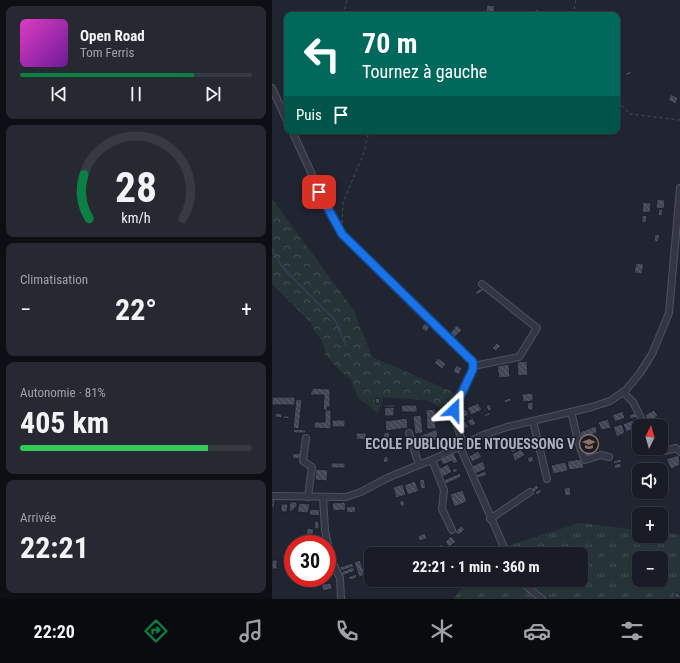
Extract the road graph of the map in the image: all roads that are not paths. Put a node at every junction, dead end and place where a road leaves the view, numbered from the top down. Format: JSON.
{"nodes":[{"id":1,"x":272,"y":88,"type":"edge"},
{"id":2,"x":284,"y":114,"type":"edge"},
{"id":3,"x":293,"y":134,"type":"edge"},
{"id":4,"x":680,"y":188,"type":"edge"},
{"id":5,"x":679,"y":211,"type":"edge"},
{"id":6,"x":482,"y":284,"type":"dead end"},
{"id":7,"x":473,"y":366,"type":"junction"},
{"id":8,"x":623,"y":392,"type":"junction"},
{"id":9,"x":571,"y":412,"type":"junction"},
{"id":10,"x":642,"y":419,"type":"edge"},
{"id":11,"x":532,"y":421,"type":"junction"},
{"id":12,"x":409,"y":433,"type":"dead end"},
{"id":13,"x":306,"y":438,"type":"dead end"},
{"id":14,"x":462,"y":446,"type":"junction"},
{"id":15,"x":668,"y":450,"type":"edge"},
{"id":16,"x":680,"y":452,"type":"edge"},
{"id":17,"x":609,"y":457,"type":"dead end"},
{"id":18,"x":432,"y":460,"type":"junction"},
{"id":19,"x":419,"y":465,"type":"junction"},
{"id":20,"x":547,"y":479,"type":"dead end"},
{"id":21,"x":530,"y":492,"type":"dead end"},
{"id":22,"x":272,"y":496,"type":"edge"},
{"id":23,"x":308,"y":497,"type":"junction"},
{"id":24,"x":323,"y":497,"type":"junction"},
{"id":25,"x":490,"y":518,"type":"junction"},
{"id":26,"x":452,"y":530,"type":"dead end"},
{"id":27,"x":504,"y":547,"type":"edge"},
{"id":28,"x":526,"y":587,"type":"edge"},
{"id":29,"x":341,"y":599,"type":"edge"},
{"id":30,"x":542,"y":599,"type":"edge"}],
"edges":[{"from":1,"to":2,"type":"street"},
{"from":3,"to":7,"type":"street"},
{"from":4,"to":5,"type":"street"},
{"from":5,"to":8,"type":"street"},
{"from":6,"to":7,"type":"street"},
{"from":7,"to":14,"type":"street"},
{"from":8,"to":9,"type":"street"},
{"from":8,"to":10,"type":"street"},
{"from":9,"to":11,"type":"street"},
{"from":9,"to":17,"type":"street"},
{"from":11,"to":14,"type":"street"},
{"from":11,"to":20,"type":"street"},
{"from":12,"to":19,"type":"street"},
{"from":13,"to":23,"type":"street"},
{"from":14,"to":18,"type":"street"},
{"from":14,"to":25,"type":"street"},
{"from":15,"to":16,"type":"street"},
{"from":18,"to":19,"type":"street"},
{"from":18,"to":26,"type":"street"},
{"from":19,"to":24,"type":"street"},
{"from":21,"to":25,"type":"street"},
{"from":22,"to":23,"type":"street"},
{"from":23,"to":24,"type":"street"},
{"from":24,"to":29,"type":"street"},
{"from":25,"to":27,"type":"street"},
{"from":28,"to":30,"type":"street"}]}
